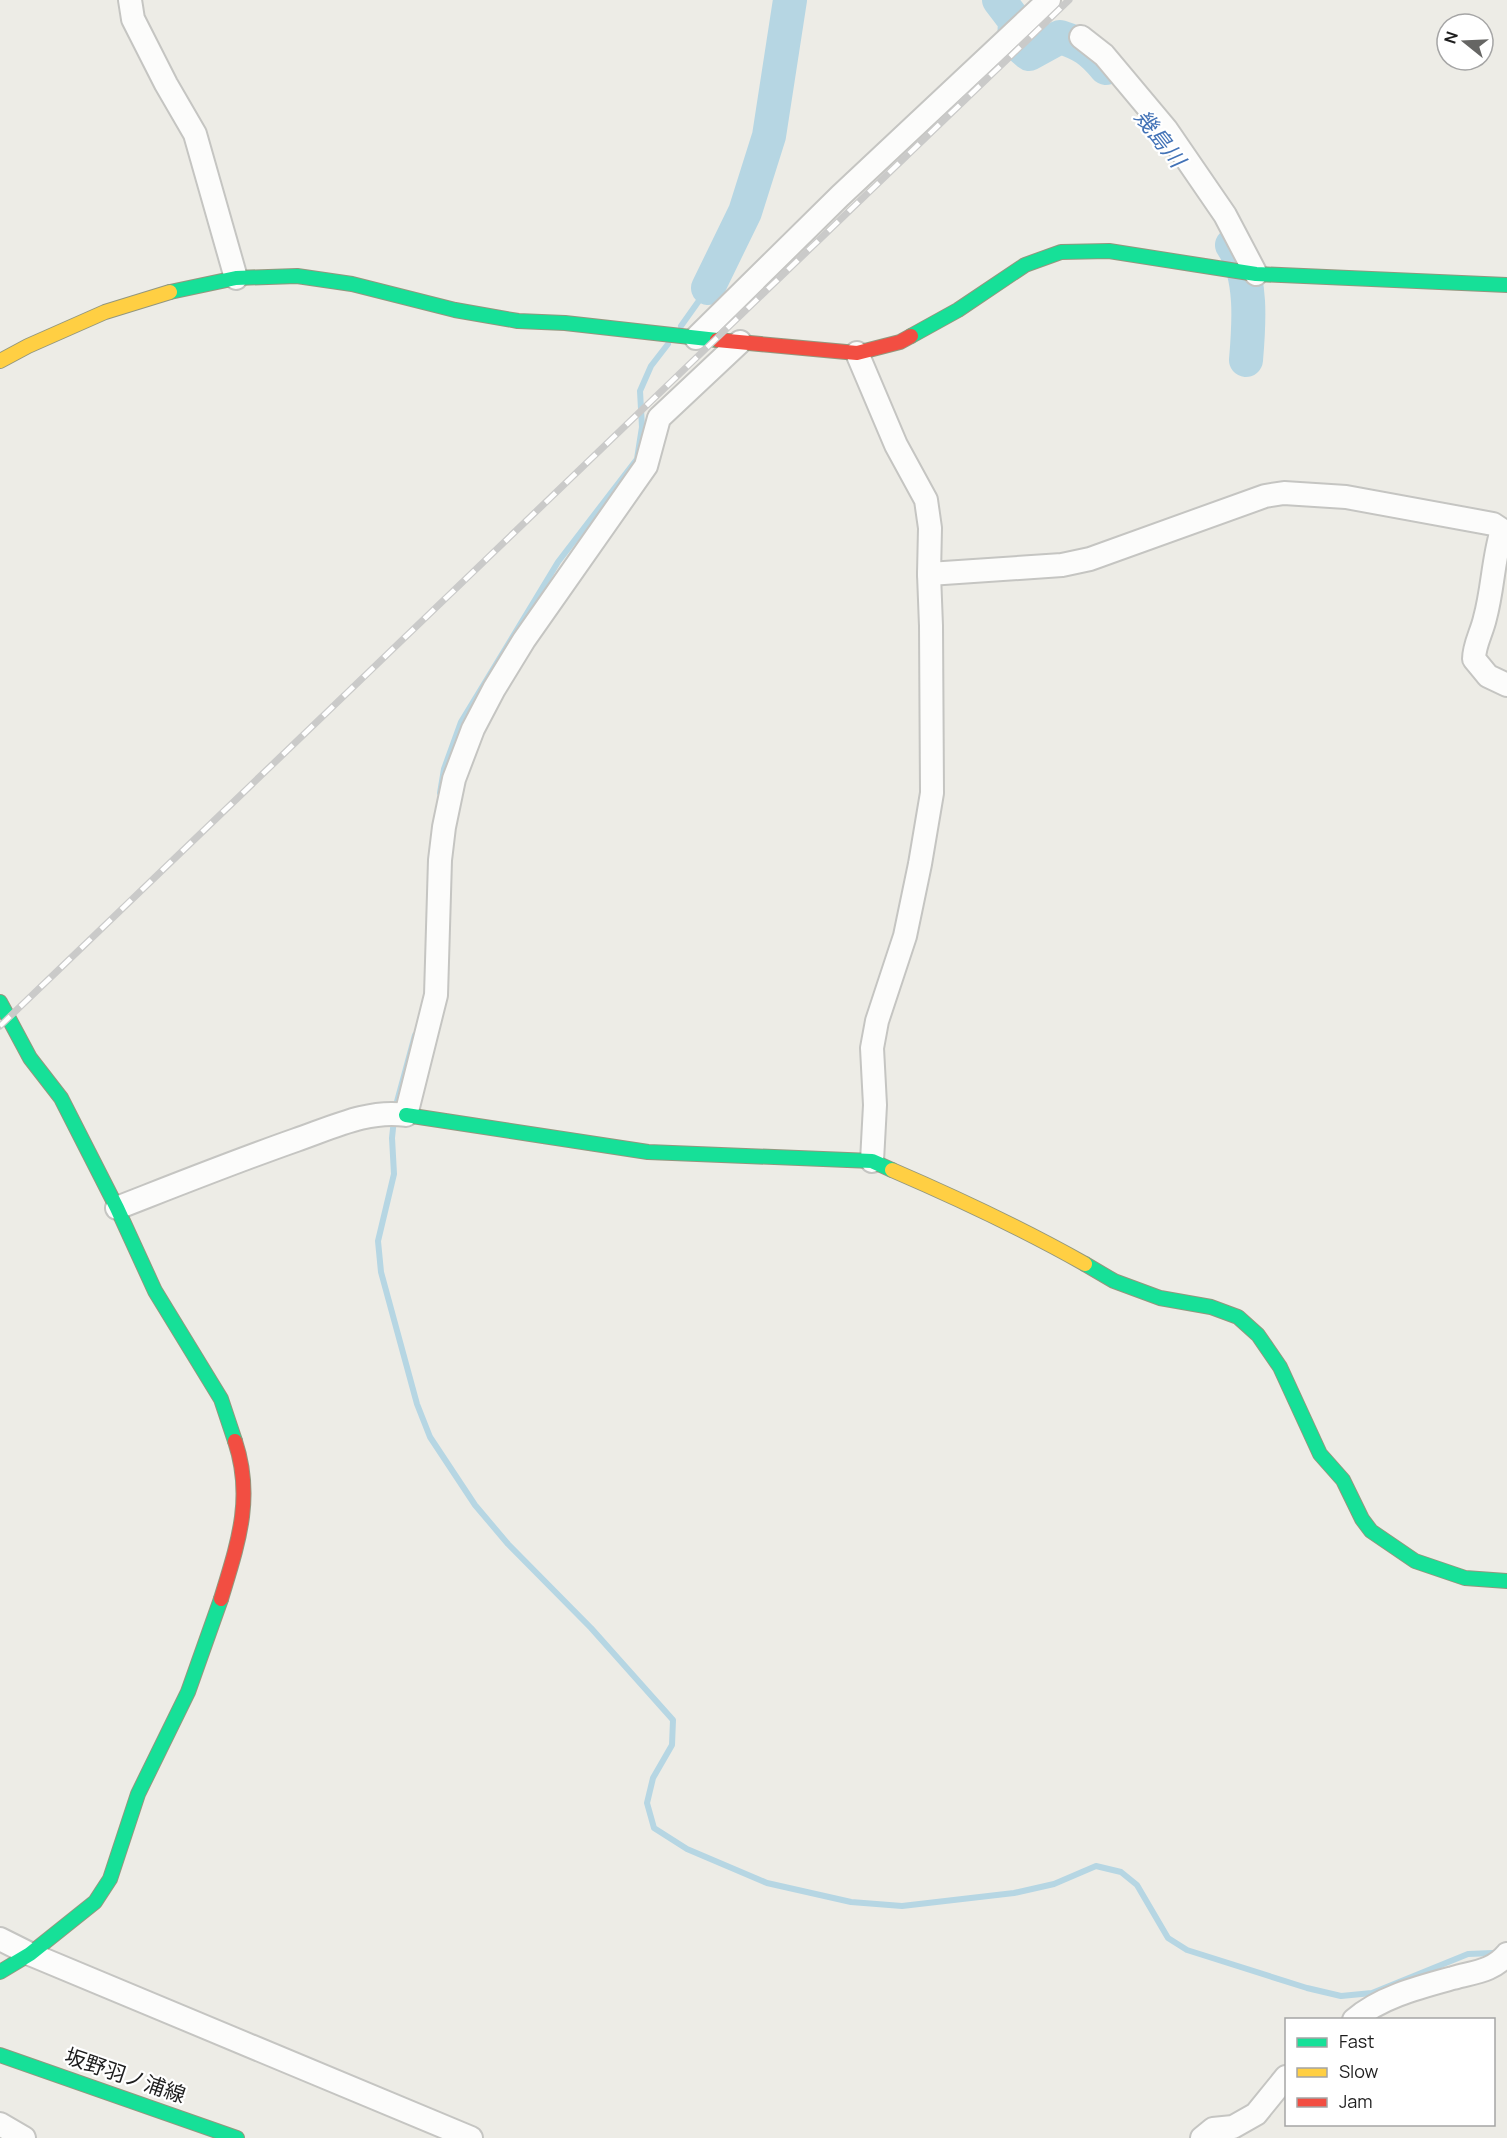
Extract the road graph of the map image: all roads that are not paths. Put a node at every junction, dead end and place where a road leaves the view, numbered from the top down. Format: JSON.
{"nodes":[{"id":1,"x":130,"y":0,"type":"edge"},
{"id":2,"x":1049,"y":0,"type":"edge"},
{"id":3,"x":1081,"y":37,"type":"dead end"},
{"id":4,"x":1256,"y":274,"type":"junction"},
{"id":5,"x":236,"y":278,"type":"junction"},
{"id":6,"x":1507,"y":285,"type":"edge"},
{"id":7,"x":693,"y":338,"type":"junction"},
{"id":8,"x":740,"y":342,"type":"junction"},
{"id":9,"x":857,"y":353,"type":"junction"},
{"id":10,"x":0,"y":361,"type":"edge"},
{"id":11,"x":928,"y":574,"type":"junction"},
{"id":12,"x":1507,"y":685,"type":"edge"},
{"id":13,"x":0,"y":1002,"type":"edge"},
{"id":14,"x":398,"y":1114,"type":"junction"},
{"id":15,"x":872,"y":1161,"type":"junction"},
{"id":16,"x":117,"y":1208,"type":"junction"},
{"id":17,"x":1507,"y":1581,"type":"edge"},
{"id":18,"x":0,"y":1939,"type":"edge"},
{"id":19,"x":30,"y":1954,"type":"junction"},
{"id":20,"x":1503,"y":1959,"type":"edge"},
{"id":21,"x":0,"y":1972,"type":"edge"},
{"id":22,"x":1356,"y":2018,"type":"edge"},
{"id":23,"x":0,"y":2055,"type":"edge"},
{"id":24,"x":1285,"y":2079,"type":"edge"},
{"id":25,"x":0,"y":2124,"type":"edge"},
{"id":26,"x":24,"y":2138,"type":"edge"},
{"id":27,"x":237,"y":2138,"type":"edge"},
{"id":28,"x":471,"y":2138,"type":"edge"},
{"id":29,"x":1202,"y":2138,"type":"edge"}],
"edges":[{"from":1,"to":5,"type":"street"},
{"from":2,"to":7,"type":"street"},
{"from":3,"to":4,"type":"street"},
{"from":4,"to":6,"type":"street"},
{"from":4,"to":9,"type":"street"},
{"from":5,"to":7,"type":"street"},
{"from":5,"to":10,"type":"street"},
{"from":7,"to":8,"type":"street"},
{"from":8,"to":9,"type":"street"},
{"from":8,"to":14,"type":"street"},
{"from":9,"to":11,"type":"street"},
{"from":11,"to":12,"type":"street"},
{"from":11,"to":15,"type":"street"},
{"from":13,"to":16,"type":"street"},
{"from":14,"to":15,"type":"street"},
{"from":14,"to":16,"type":"street"},
{"from":15,"to":17,"type":"street"},
{"from":16,"to":19,"type":"street"},
{"from":18,"to":19,"type":"street"},
{"from":19,"to":21,"type":"street"},
{"from":19,"to":28,"type":"street"},
{"from":20,"to":22,"type":"street"},
{"from":23,"to":27,"type":"street","name":"坂野羽ノ浦線"},
{"from":24,"to":29,"type":"street"},
{"from":25,"to":26,"type":"street"}]}
